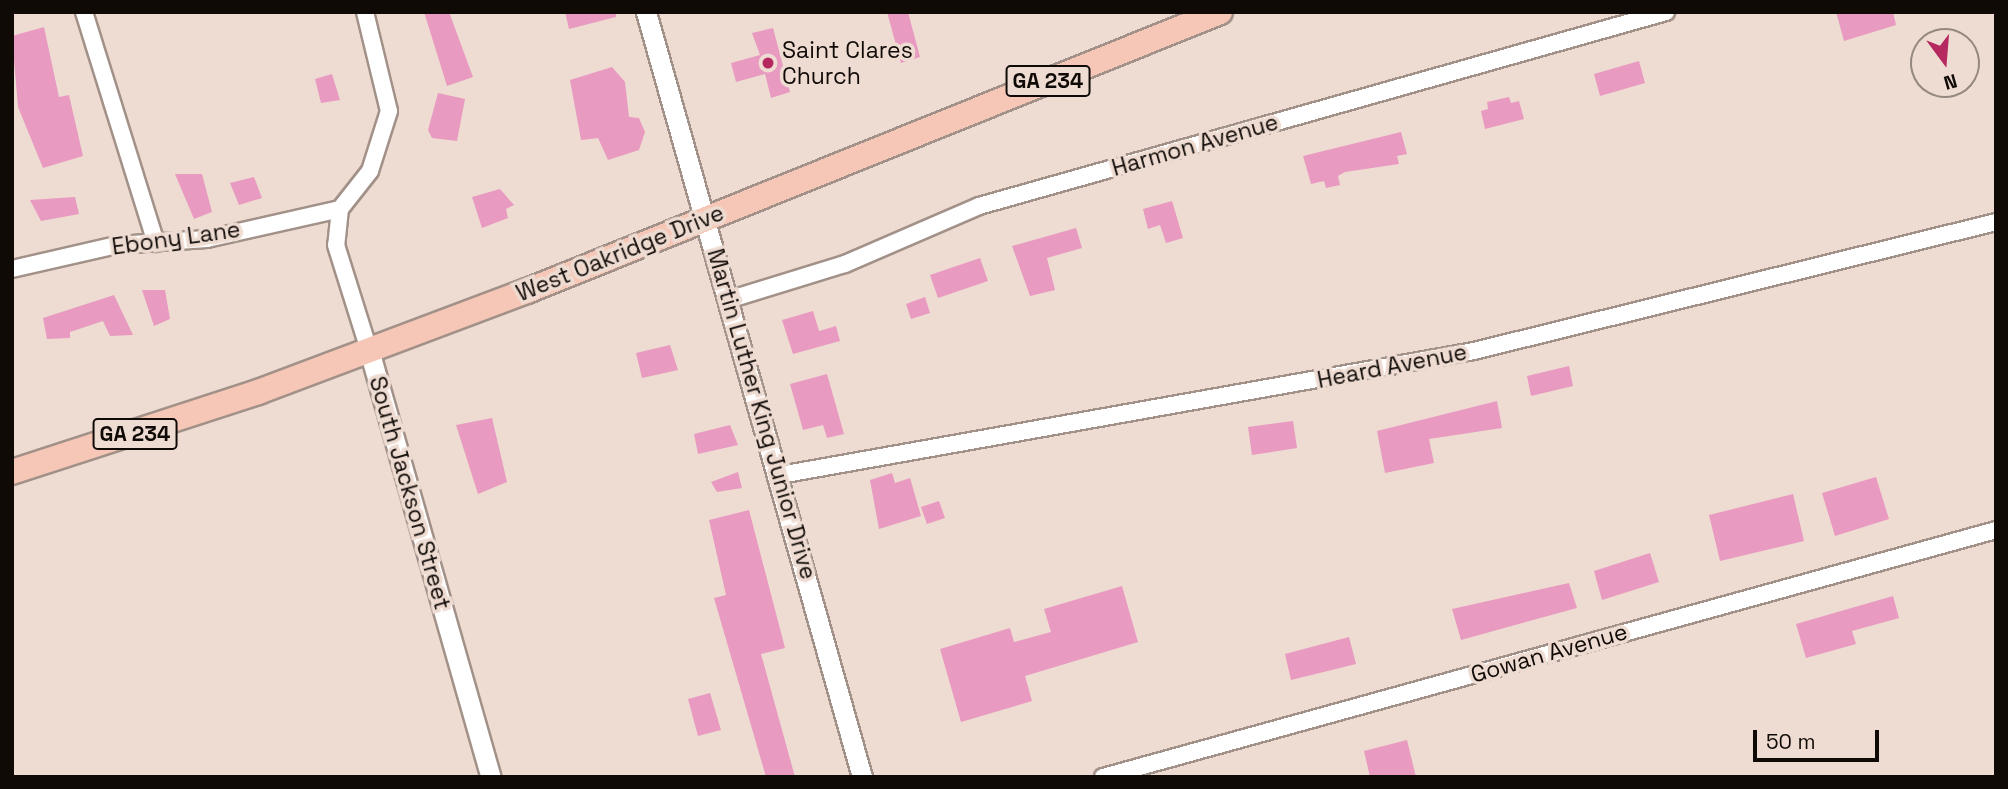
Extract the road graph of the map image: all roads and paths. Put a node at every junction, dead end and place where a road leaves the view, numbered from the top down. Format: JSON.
{"nodes":[{"id":1,"x":85,"y":12,"type":"edge"},
{"id":2,"x":365,"y":12,"type":"edge"},
{"id":3,"x":646,"y":12,"type":"edge"},
{"id":4,"x":1220,"y":12,"type":"edge"},
{"id":5,"x":1666,"y":12,"type":"edge"},
{"id":6,"x":340,"y":209,"type":"junction"},
{"id":7,"x":707,"y":218,"type":"junction"},
{"id":8,"x":1996,"y":222,"type":"edge"},
{"id":9,"x":156,"y":243,"type":"junction"},
{"id":10,"x":12,"y":269,"type":"edge"},
{"id":11,"x":732,"y":299,"type":"junction"},
{"id":12,"x":369,"y":350,"type":"junction"},
{"id":13,"x":12,"y":472,"type":"edge"},
{"id":14,"x":780,"y":475,"type":"junction"},
{"id":15,"x":1996,"y":530,"type":"edge"},
{"id":16,"x":491,"y":777,"type":"edge"},
{"id":17,"x":862,"y":777,"type":"edge"},
{"id":18,"x":1103,"y":777,"type":"edge"}],
"edges":[{"from":1,"to":9,"type":"street"},
{"from":2,"to":6,"type":"street"},
{"from":3,"to":7,"type":"street","name":"Martin Luther King Junior Drive"},
{"from":4,"to":7,"type":"main road","name":"West Oakridge Drive","number":"GA 234"},
{"from":5,"to":11,"type":"street","name":"Harmon Avenue"},
{"from":6,"to":9,"type":"street","name":"Ebony Lane"},
{"from":6,"to":12,"type":"street","name":"South Jackson Street"},
{"from":7,"to":11,"type":"street","name":"Martin Luther King Junior Drive"},
{"from":7,"to":12,"type":"main road","name":"West Oakridge Drive","number":"GA 234"},
{"from":8,"to":14,"type":"street","name":"Heard Avenue"},
{"from":9,"to":10,"type":"street","name":"Ebony Lane"},
{"from":11,"to":14,"type":"street","name":"Martin Luther King Junior Drive"},
{"from":12,"to":13,"type":"main road","name":"West Oakridge Drive","number":"GA 234"},
{"from":12,"to":16,"type":"street","name":"South Jackson Street"},
{"from":14,"to":17,"type":"street","name":"Martin Luther King Junior Drive"},
{"from":15,"to":18,"type":"street","name":"Gowan Avenue"}]}
